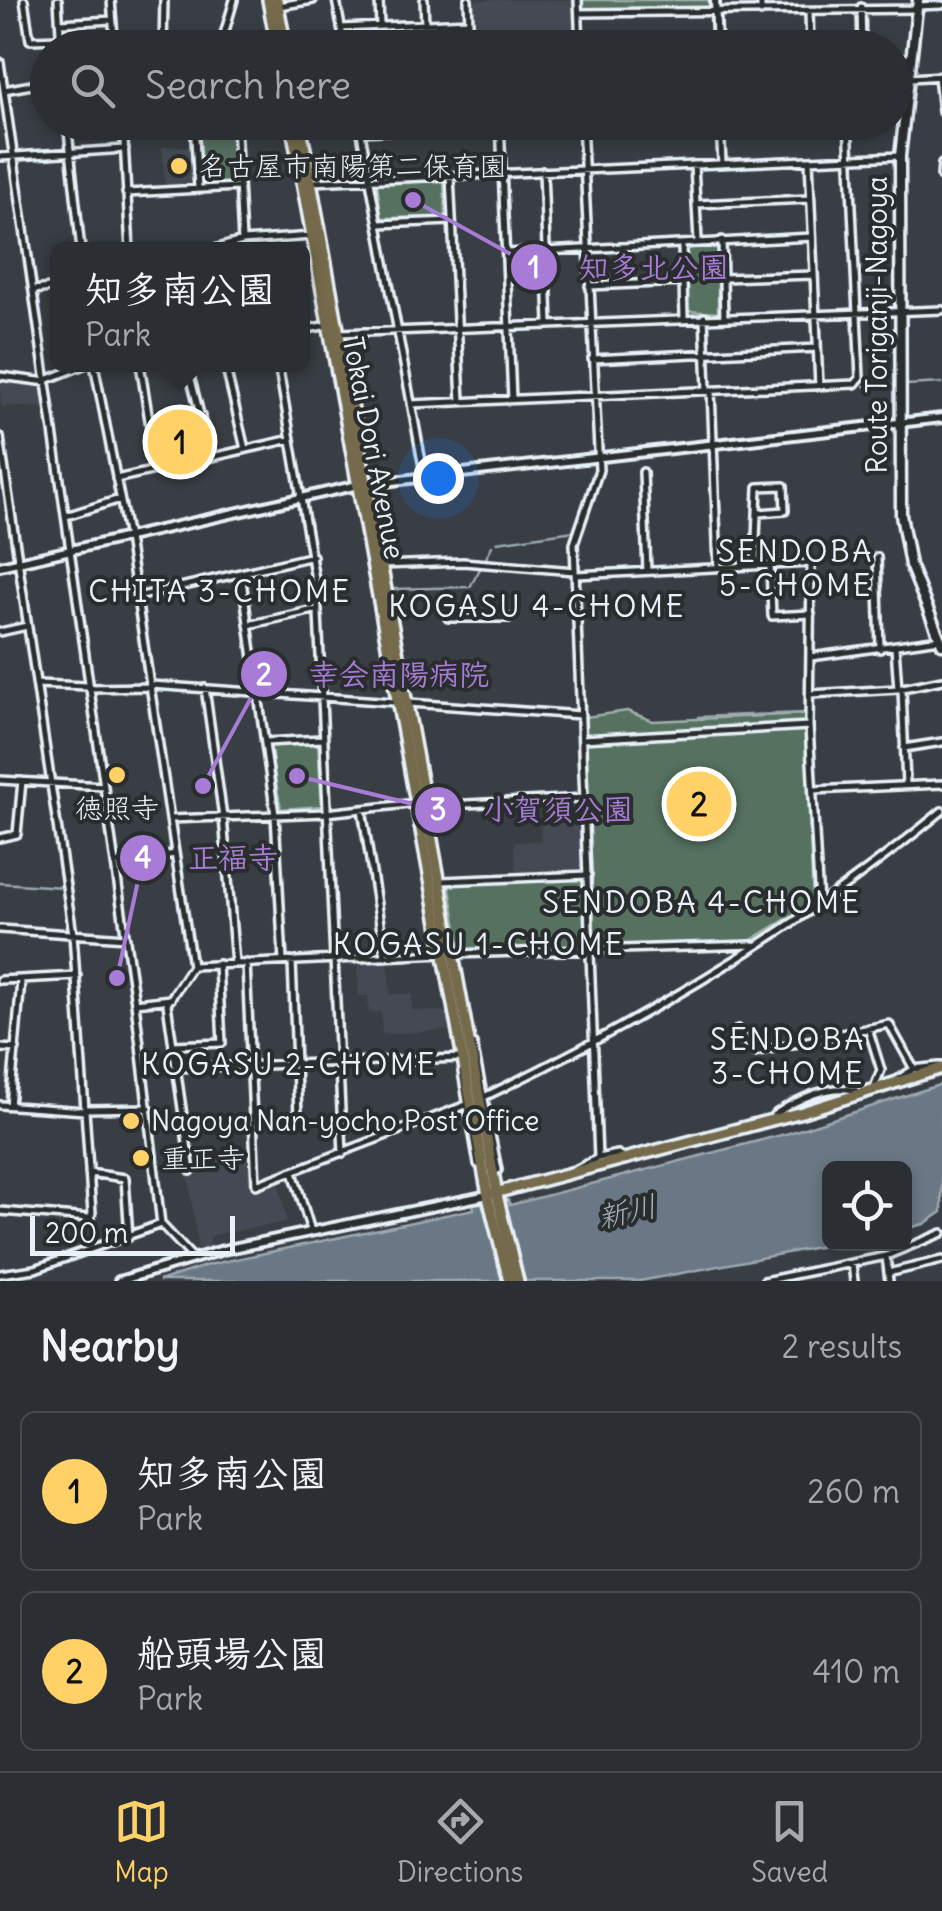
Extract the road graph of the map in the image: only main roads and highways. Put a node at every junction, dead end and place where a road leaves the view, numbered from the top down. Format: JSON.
{"nodes":[{"id":1,"x":268,"y":0,"type":"edge"},
{"id":2,"x":278,"y":3,"type":"edge"},
{"id":3,"x":917,"y":5,"type":"edge"},
{"id":4,"x":274,"y":30,"type":"edge"},
{"id":5,"x":283,"y":30,"type":"edge"},
{"id":6,"x":912,"y":49,"type":"edge"},
{"id":7,"x":295,"y":140,"type":"edge"},
{"id":8,"x":303,"y":140,"type":"edge"},
{"id":9,"x":902,"y":140,"type":"edge"},
{"id":10,"x":362,"y":485,"type":"junction"},
{"id":11,"x":938,"y":624,"type":"edge"},
{"id":12,"x":941,"y":641,"type":"edge"},
{"id":13,"x":402,"y":703,"type":"junction"},
{"id":14,"x":421,"y":805,"type":"junction"},
{"id":15,"x":448,"y":954,"type":"junction"},
{"id":16,"x":942,"y":1068,"type":"edge"},
{"id":17,"x":493,"y":1197,"type":"junction"},
{"id":18,"x":508,"y":1281,"type":"edge"},
{"id":19,"x":518,"y":1281,"type":"edge"}],
"edges":[{"from":1,"to":4,"type":"main road"},
{"from":2,"to":5,"type":"main road"},
{"from":3,"to":6,"type":"main road","name":"Route Toriganji-Nagoya"},
{"from":7,"to":10,"type":"main road","name":"Tokai Dori Avenue"},
{"from":8,"to":10,"type":"main road","name":"Tokai Dori Avenue"},
{"from":9,"to":11,"type":"main road","name":"Route Toriganji-Nagoya"},
{"from":10,"to":13,"type":"main road","name":"Tokai Dori Avenue"},
{"from":10,"to":13,"type":"main road","name":"Tokai Dori Avenue"},
{"from":11,"to":12,"type":"main road","name":"Route Toriganji-Nagoya"},
{"from":13,"to":14,"type":"main road","name":"Tokai Dori Avenue"},
{"from":14,"to":15,"type":"main road","name":"Tokai Dori Avenue"},
{"from":14,"to":15,"type":"main road","name":"Tokai Dori Avenue"},
{"from":15,"to":17,"type":"main road","name":"Tokai Dori Avenue"},
{"from":15,"to":17,"type":"main road","name":"Tokai Dori Avenue"},
{"from":16,"to":17,"type":"main road"},
{"from":17,"to":18,"type":"main road"},
{"from":17,"to":19,"type":"main road"}]}
